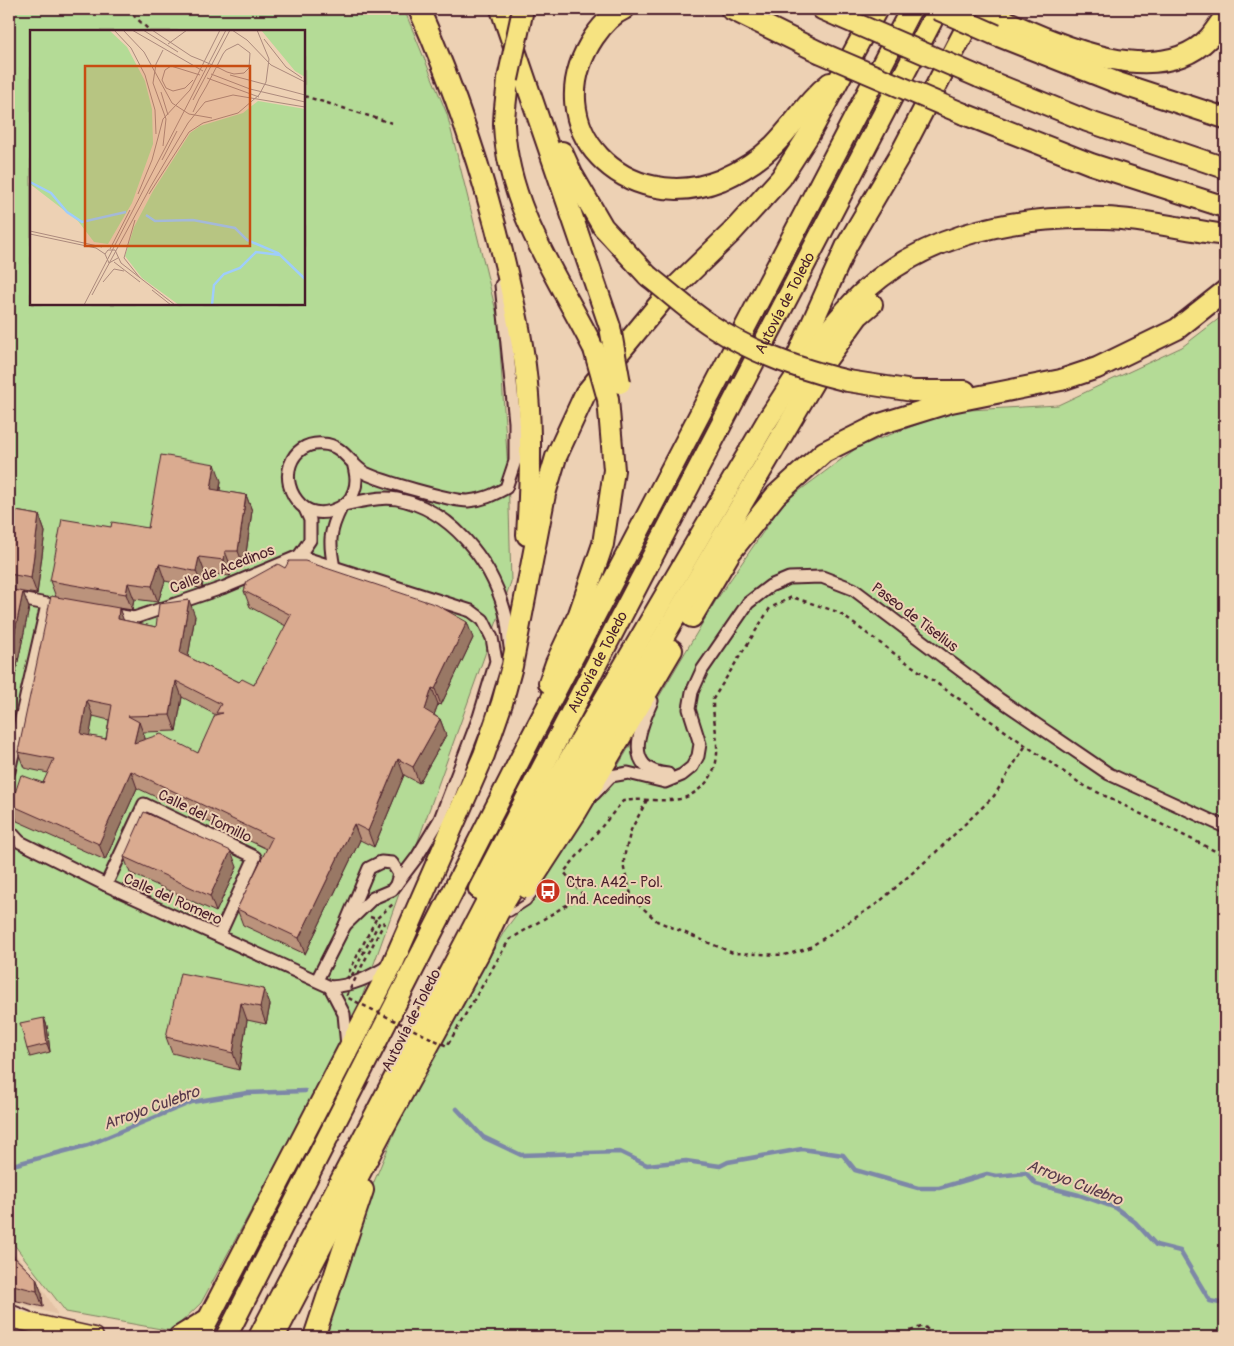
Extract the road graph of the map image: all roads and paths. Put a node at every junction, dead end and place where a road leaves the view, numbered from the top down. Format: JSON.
{"nodes":[{"id":1,"x":127,"y":9,"type":"edge"},
{"id":2,"x":420,"y":9,"type":"edge"},
{"id":3,"x":501,"y":9,"type":"edge"},
{"id":4,"x":504,"y":9,"type":"edge"},
{"id":5,"x":523,"y":9,"type":"edge"},
{"id":6,"x":624,"y":9,"type":"edge"},
{"id":7,"x":731,"y":9,"type":"edge"},
{"id":8,"x":877,"y":9,"type":"edge"},
{"id":9,"x":911,"y":9,"type":"edge"},
{"id":10,"x":938,"y":9,"type":"edge"},
{"id":11,"x":978,"y":9,"type":"edge"},
{"id":12,"x":830,"y":13,"type":"edge"},
{"id":13,"x":1225,"y":16,"type":"edge"},
{"id":14,"x":998,"y":26,"type":"junction"},
{"id":15,"x":149,"y":30,"type":"edge"},
{"id":16,"x":840,"y":76,"type":"junction"},
{"id":17,"x":305,"y":96,"type":"edge"},
{"id":18,"x":1225,"y":118,"type":"edge"},
{"id":19,"x":395,"y":124,"type":"dead end"},
{"id":20,"x":1225,"y":168,"type":"edge"},
{"id":21,"x":491,"y":204,"type":"junction"},
{"id":22,"x":1225,"y":207,"type":"edge"},
{"id":23,"x":983,"y":230,"type":"junction"},
{"id":24,"x":1225,"y":235,"type":"edge"},
{"id":25,"x":1225,"y":291,"type":"edge"},
{"id":26,"x":1022,"y":388,"type":"junction"},
{"id":27,"x":614,"y":391,"type":"junction"},
{"id":28,"x":767,"y":422,"type":"junction"},
{"id":29,"x":352,"y":462,"type":"junction"},
{"id":30,"x":343,"y":506,"type":"junction"},
{"id":31,"x":305,"y":509,"type":"junction"},
{"id":32,"x":299,"y":556,"type":"junction"},
{"id":33,"x":334,"y":568,"type":"junction"},
{"id":34,"x":9,"y":597,"type":"edge"},
{"id":35,"x":47,"y":604,"type":"junction"},
{"id":36,"x":523,"y":607,"type":"junction"},
{"id":37,"x":76,"y":609,"type":"edge"},
{"id":38,"x":95,"y":612,"type":"edge"},
{"id":39,"x":677,"y":641,"type":"junction"},
{"id":40,"x":512,"y":666,"type":"junction"},
{"id":41,"x":580,"y":698,"type":"junction"},
{"id":42,"x":531,"y":738,"type":"junction"},
{"id":43,"x":1026,"y":746,"type":"junction"},
{"id":44,"x":718,"y":747,"type":"dead end"},
{"id":45,"x":9,"y":771,"type":"edge"},
{"id":46,"x":682,"y":775,"type":"junction"},
{"id":47,"x":577,"y":811,"type":"junction"},
{"id":48,"x":1225,"y":827,"type":"edge"},
{"id":49,"x":9,"y":830,"type":"edge"},
{"id":50,"x":554,"y":849,"type":"junction"},
{"id":51,"x":1225,"y":856,"type":"edge"},
{"id":52,"x":547,"y":873,"type":"dead end"},
{"id":53,"x":106,"y":885,"type":"junction"},
{"id":54,"x":396,"y":885,"type":"junction"},
{"id":55,"x":540,"y":886,"type":"dead end"},
{"id":56,"x":490,"y":895,"type":"junction"},
{"id":57,"x":397,"y":901,"type":"dead end"},
{"id":58,"x":510,"y":913,"type":"junction"},
{"id":59,"x":345,"y":925,"type":"junction"},
{"id":60,"x":218,"y":936,"type":"junction"},
{"id":61,"x":479,"y":953,"type":"junction"},
{"id":62,"x":393,"y":963,"type":"junction"},
{"id":63,"x":317,"y":980,"type":"junction"},
{"id":64,"x":330,"y":987,"type":"junction"},
{"id":65,"x":347,"y":1050,"type":"junction"},
{"id":66,"x":383,"y":1129,"type":"junction"},
{"id":67,"x":9,"y":1307,"type":"edge"},
{"id":68,"x":9,"y":1318,"type":"edge"},
{"id":69,"x":260,"y":1323,"type":"edge"},
{"id":70,"x":202,"y":1329,"type":"edge"},
{"id":71,"x":89,"y":1336,"type":"edge"},
{"id":72,"x":179,"y":1337,"type":"edge"},
{"id":73,"x":226,"y":1337,"type":"edge"},
{"id":74,"x":247,"y":1337,"type":"edge"},
{"id":75,"x":314,"y":1337,"type":"edge"},
{"id":76,"x":905,"y":1337,"type":"edge"},
{"id":77,"x":935,"y":1337,"type":"edge"}],
"edges":[{"from":1,"to":15,"type":"path"},
{"from":2,"to":21,"type":"highway"},
{"from":3,"to":27,"type":"highway","bridge":true},
{"from":4,"to":26,"type":"highway","bridge":true},
{"from":5,"to":27,"type":"highway","bridge":true},
{"from":6,"to":16,"type":"highway"},
{"from":7,"to":22,"type":"highway","bridge":true},
{"from":8,"to":16,"type":"highway"},
{"from":9,"to":42,"type":"highway","name":"Autovía de Toledo"},
{"from":10,"to":14,"type":"highway","bridge":true},
{"from":10,"to":41,"type":"highway","name":"Autovía de Toledo"},
{"from":11,"to":14,"type":"highway"},
{"from":11,"to":28,"type":"highway"},
{"from":12,"to":20,"type":"highway","bridge":true},
{"from":13,"to":14,"type":"highway"},
{"from":14,"to":18,"type":"highway"},
{"from":16,"to":36,"type":"highway"},
{"from":17,"to":19,"type":"path"},
{"from":21,"to":29,"type":"street"},
{"from":21,"to":36,"type":"highway"},
{"from":23,"to":24,"type":"highway"},
{"from":23,"to":28,"type":"highway"},
{"from":23,"to":61,"type":"highway"},
{"from":25,"to":26,"type":"highway"},
{"from":26,"to":39,"type":"highway"},
{"from":27,"to":42,"type":"highway"},
{"from":28,"to":56,"type":"highway"},
{"from":29,"to":30,"type":"street"},
{"from":29,"to":31,"type":"street"},
{"from":30,"to":31,"type":"street"},
{"from":30,"to":33,"type":"street"},
{"from":30,"to":40,"type":"street"},
{"from":31,"to":32,"type":"street","name":"Calle de Acedinos"},
{"from":32,"to":33,"type":"street"},
{"from":32,"to":38,"type":"street","name":"Calle de Acedinos"},
{"from":33,"to":54,"type":"street"},
{"from":34,"to":35,"type":"street"},
{"from":35,"to":37,"type":"street"},
{"from":35,"to":45,"type":"street"},
{"from":36,"to":40,"type":"highway"},
{"from":39,"to":46,"type":"street"},
{"from":39,"to":47,"type":"highway"},
{"from":40,"to":62,"type":"highway"},
{"from":41,"to":56,"type":"highway"},
{"from":41,"to":69,"type":"highway","name":"Autovía de Toledo"},
{"from":42,"to":69,"type":"highway","name":"Autovía de Toledo"},
{"from":43,"to":44,"type":"path"},
{"from":43,"to":51,"type":"path"},
{"from":43,"to":57,"type":"path","bridge":true},
{"from":46,"to":47,"type":"street"},
{"from":46,"to":48,"type":"street","name":"Paseo de Tiselius"},
{"from":47,"to":50,"type":"highway"},
{"from":49,"to":53,"type":"street","name":"Calle del Romero"},
{"from":50,"to":52,"type":"lane"},
{"from":50,"to":58,"type":"highway"},
{"from":53,"to":60,"type":"street","name":"Calle del Romero"},
{"from":53,"to":60,"type":"street","name":"Calle del Tomillo"},
{"from":54,"to":59,"type":"street"},
{"from":54,"to":59,"type":"street"},
{"from":55,"to":58,"type":"lane"},
{"from":56,"to":69,"type":"highway"},
{"from":58,"to":61,"type":"highway"},
{"from":59,"to":63,"type":"street"},
{"from":60,"to":63,"type":"street","name":"Calle del Romero"},
{"from":61,"to":66,"type":"highway"},
{"from":62,"to":64,"type":"street"},
{"from":62,"to":65,"type":"highway"},
{"from":63,"to":64,"type":"street","name":"Calle del Romero"},
{"from":64,"to":65,"type":"street"},
{"from":65,"to":70,"type":"highway"},
{"from":66,"to":69,"type":"highway"},
{"from":66,"to":75,"type":"highway"},
{"from":67,"to":71,"type":"lane"},
{"from":68,"to":71,"type":"main road"},
{"from":69,"to":73,"type":"highway"},
{"from":69,"to":74,"type":"highway"},
{"from":70,"to":72,"type":"highway"},
{"from":76,"to":77,"type":"path"}]}
